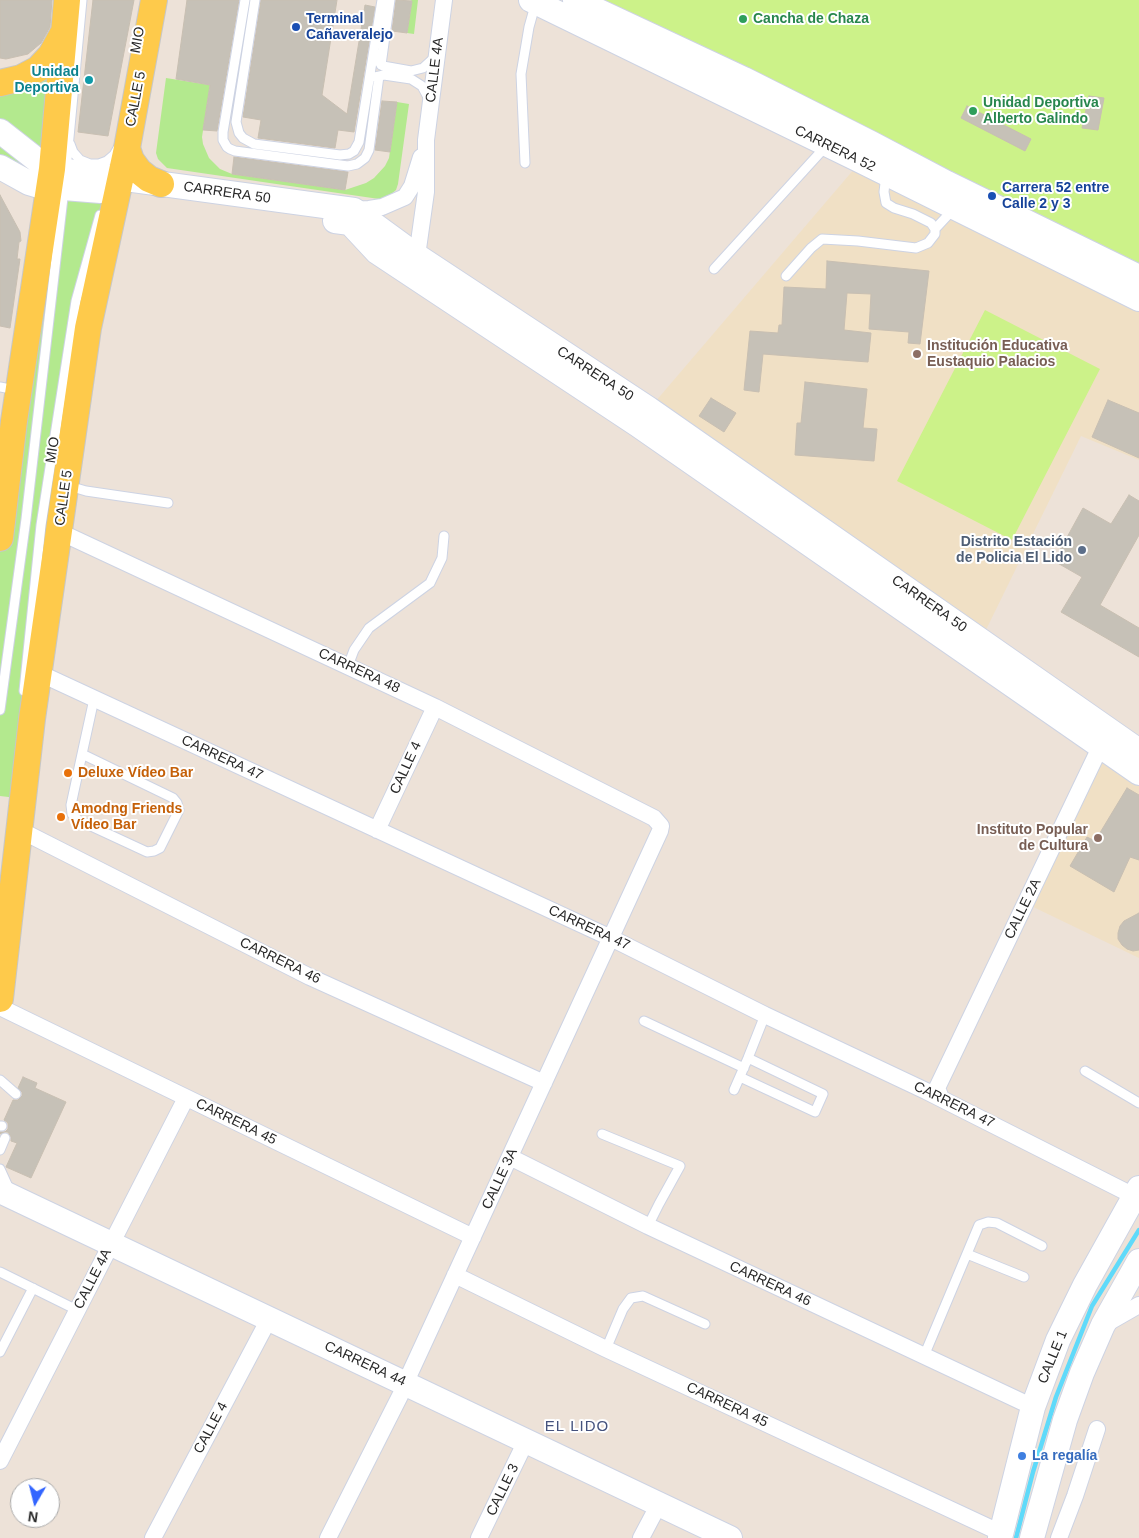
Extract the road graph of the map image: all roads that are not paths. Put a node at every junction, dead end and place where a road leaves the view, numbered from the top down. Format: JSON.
{"nodes":[{"id":1,"x":145,"y":0,"type":"edge"},
{"id":2,"x":154,"y":0,"type":"edge"},
{"id":3,"x":245,"y":0,"type":"edge"},
{"id":4,"x":255,"y":0,"type":"edge"},
{"id":5,"x":382,"y":0,"type":"edge"},
{"id":6,"x":390,"y":0,"type":"edge"},
{"id":7,"x":444,"y":0,"type":"edge"},
{"id":8,"x":533,"y":1,"type":"edge"},
{"id":9,"x":72,"y":6,"type":"edge"},
{"id":10,"x":574,"y":7,"type":"edge"},
{"id":11,"x":374,"y":51,"type":"junction"},
{"id":12,"x":437,"y":55,"type":"junction"},
{"id":13,"x":381,"y":65,"type":"junction"},
{"id":14,"x":379,"y":76,"type":"junction"},
{"id":15,"x":369,"y":82,"type":"junction"},
{"id":16,"x":0,"y":83,"type":"edge"},
{"id":17,"x":431,"y":104,"type":"junction"},
{"id":18,"x":0,"y":131,"type":"edge"},
{"id":19,"x":426,"y":140,"type":"junction"},
{"id":20,"x":70,"y":142,"type":"junction"},
{"id":21,"x":828,"y":145,"type":"junction"},
{"id":22,"x":122,"y":148,"type":"junction"},
{"id":23,"x":525,"y":163,"type":"dead end"},
{"id":24,"x":0,"y":167,"type":"edge"},
{"id":25,"x":888,"y":174,"type":"junction"},
{"id":26,"x":58,"y":179,"type":"junction"},
{"id":27,"x":161,"y":184,"type":"junction"},
{"id":28,"x":110,"y":191,"type":"junction"},
{"id":29,"x":952,"y":206,"type":"junction"},
{"id":30,"x":354,"y":210,"type":"junction"},
{"id":31,"x":935,"y":229,"type":"junction"},
{"id":32,"x":417,"y":256,"type":"junction"},
{"id":33,"x":714,"y":269,"type":"dead end"},
{"id":34,"x":786,"y":276,"type":"dead end"},
{"id":35,"x":1139,"y":277,"type":"edge"},
{"id":36,"x":1139,"y":299,"type":"edge"},
{"id":37,"x":9,"y":389,"type":"edge"},
{"id":38,"x":66,"y":486,"type":"junction"},
{"id":39,"x":168,"y":503,"type":"dead end"},
{"id":40,"x":60,"y":532,"type":"junction"},
{"id":41,"x":444,"y":536,"type":"dead end"},
{"id":42,"x":0,"y":538,"type":"edge"},
{"id":43,"x":348,"y":666,"type":"junction"},
{"id":44,"x":39,"y":673,"type":"junction"},
{"id":45,"x":94,"y":699,"type":"junction"},
{"id":46,"x":23,"y":700,"type":"dead end"},
{"id":47,"x":435,"y":706,"type":"junction"},
{"id":48,"x":0,"y":710,"type":"edge"},
{"id":49,"x":21,"y":729,"type":"dead end"},
{"id":50,"x":1104,"y":738,"type":"junction"},
{"id":51,"x":1139,"y":751,"type":"edge"},
{"id":52,"x":82,"y":754,"type":"junction"},
{"id":53,"x":1139,"y":774,"type":"edge"},
{"id":54,"x":654,"y":818,"type":"joint"},
{"id":55,"x":20,"y":830,"type":"junction"},
{"id":56,"x":377,"y":830,"type":"junction"},
{"id":57,"x":4,"y":884,"type":"dead end"},
{"id":58,"x":611,"y":938,"type":"junction"},
{"id":59,"x":0,"y":999,"type":"edge"},
{"id":60,"x":0,"y":1007,"type":"edge"},
{"id":61,"x":765,"y":1015,"type":"junction"},
{"id":62,"x":644,"y":1021,"type":"dead end"},
{"id":63,"x":748,"y":1058,"type":"junction"},
{"id":64,"x":1085,"y":1071,"type":"dead end"},
{"id":65,"x":742,"y":1072,"type":"junction"},
{"id":66,"x":0,"y":1080,"type":"edge"},
{"id":67,"x":544,"y":1083,"type":"junction"},
{"id":68,"x":734,"y":1090,"type":"dead end"},
{"id":69,"x":935,"y":1092,"type":"junction"},
{"id":70,"x":16,"y":1094,"type":"dead end"},
{"id":71,"x":186,"y":1098,"type":"junction"},
{"id":72,"x":1139,"y":1103,"type":"edge"},
{"id":73,"x":602,"y":1134,"type":"dead end"},
{"id":74,"x":5,"y":1138,"type":"dead end"},
{"id":75,"x":0,"y":1150,"type":"edge"},
{"id":76,"x":510,"y":1156,"type":"junction"},
{"id":77,"x":0,"y":1169,"type":"edge"},
{"id":78,"x":1137,"y":1192,"type":"edge"},
{"id":79,"x":6,"y":1194,"type":"edge"},
{"id":80,"x":648,"y":1226,"type":"junction"},
{"id":81,"x":473,"y":1237,"type":"junction"},
{"id":82,"x":111,"y":1244,"type":"junction"},
{"id":83,"x":1042,"y":1246,"type":"dead end"},
{"id":84,"x":967,"y":1254,"type":"junction"},
{"id":85,"x":1139,"y":1261,"type":"edge"},
{"id":86,"x":0,"y":1272,"type":"edge"},
{"id":87,"x":455,"y":1275,"type":"junction"},
{"id":88,"x":1024,"y":1278,"type":"dead end"},
{"id":89,"x":33,"y":1288,"type":"junction"},
{"id":90,"x":1139,"y":1305,"type":"edge"},
{"id":91,"x":77,"y":1310,"type":"junction"},
{"id":92,"x":269,"y":1319,"type":"junction"},
{"id":93,"x":705,"y":1324,"type":"dead end"},
{"id":94,"x":1103,"y":1325,"type":"junction"},
{"id":95,"x":606,"y":1350,"type":"junction"},
{"id":96,"x":0,"y":1352,"type":"edge"},
{"id":97,"x":924,"y":1356,"type":"junction"},
{"id":98,"x":406,"y":1384,"type":"junction"},
{"id":99,"x":1032,"y":1407,"type":"junction"},
{"id":100,"x":1097,"y":1429,"type":"dead end"},
{"id":101,"x":526,"y":1441,"type":"junction"},
{"id":102,"x":0,"y":1461,"type":"edge"},
{"id":103,"x":659,"y":1504,"type":"junction"},
{"id":104,"x":1000,"y":1535,"type":"edge"},
{"id":105,"x":154,"y":1538,"type":"edge"},
{"id":106,"x":328,"y":1538,"type":"edge"},
{"id":107,"x":479,"y":1538,"type":"edge"},
{"id":108,"x":641,"y":1538,"type":"edge"},
{"id":109,"x":730,"y":1538,"type":"edge"},
{"id":110,"x":1032,"y":1538,"type":"edge"},
{"id":111,"x":1059,"y":1538,"type":"edge"}],
"edges":[{"from":1,"to":22,"type":"lane","name":"MIO"},
{"from":2,"to":22,"type":"main road","name":"CALLE 5"},
{"from":3,"to":14,"type":"lane"},
{"from":4,"to":15,"type":"lane"},
{"from":5,"to":11,"type":"lane"},
{"from":6,"to":13,"type":"lane"},
{"from":7,"to":12,"type":"street","name":"CALLE 4A"},
{"from":8,"to":10,"type":"street","name":"CARRERA 52"},
{"from":8,"to":23,"type":"lane"},
{"from":9,"to":16,"type":"main road"},
{"from":9,"to":20,"type":"lane","name":"MIO"},
{"from":9,"to":26,"type":"main road"},
{"from":10,"to":21,"type":"street","name":"CARRERA 52"},
{"from":10,"to":35,"type":"street","name":"CARRERA 52"},
{"from":11,"to":13,"type":"lane"},
{"from":11,"to":15,"type":"lane"},
{"from":12,"to":13,"type":"lane"},
{"from":12,"to":17,"type":"street","name":"CALLE 4A"},
{"from":14,"to":15,"type":"lane"},
{"from":14,"to":17,"type":"lane"},
{"from":17,"to":19,"type":"street","name":"CALLE 4A"},
{"from":18,"to":26,"type":"street","name":"CARRERA 50"},
{"from":19,"to":30,"type":"street","name":"CALLE 4A"},
{"from":19,"to":32,"type":"street","name":"CALLE 4A"},
{"from":20,"to":22,"type":"lane"},
{"from":20,"to":26,"type":"lane","name":"MIO"},
{"from":21,"to":25,"type":"street","name":"CARRERA 52"},
{"from":21,"to":33,"type":"lane"},
{"from":22,"to":27,"type":"main road"},
{"from":22,"to":28,"type":"main road","name":"CALLE 5"},
{"from":24,"to":26,"type":"street","name":"CARRERA 50"},
{"from":25,"to":29,"type":"street","name":"CARRERA 52"},
{"from":25,"to":31,"type":"lane"},
{"from":26,"to":28,"type":"street","name":"CARRERA 50"},
{"from":26,"to":37,"type":"main road"},
{"from":26,"to":48,"type":"lane","name":"MIO"},
{"from":27,"to":28,"type":"street","name":"CARRERA 50"},
{"from":27,"to":30,"type":"street","name":"CARRERA 50"},
{"from":28,"to":38,"type":"main road","name":"CALLE 5"},
{"from":28,"to":46,"type":"lane","name":"MIO"},
{"from":28,"to":50,"type":"street","name":"CARRERA 50"},
{"from":29,"to":31,"type":"lane"},
{"from":29,"to":36,"type":"street","name":"CARRERA 52"},
{"from":30,"to":32,"type":"street","name":"CARRERA 50"},
{"from":31,"to":34,"type":"lane"},
{"from":32,"to":50,"type":"street","name":"CARRERA 50"},
{"from":37,"to":42,"type":"main road"},
{"from":38,"to":39,"type":"lane"},
{"from":38,"to":40,"type":"main road","name":"CALLE 5"},
{"from":40,"to":43,"type":"street","name":"CARRERA 48"},
{"from":40,"to":44,"type":"main road","name":"CALLE 5"},
{"from":41,"to":43,"type":"lane"},
{"from":43,"to":47,"type":"street","name":"CARRERA 48"},
{"from":44,"to":45,"type":"street","name":"CARRERA 47"},
{"from":44,"to":55,"type":"main road","name":"CALLE 5"},
{"from":45,"to":52,"type":"lane"},
{"from":45,"to":56,"type":"street","name":"CARRERA 47"},
{"from":47,"to":54,"type":"street","name":"CARRERA 48"},
{"from":47,"to":56,"type":"street","name":"CALLE 4"},
{"from":49,"to":57,"type":"lane"},
{"from":50,"to":51,"type":"street","name":"CARRERA 50"},
{"from":50,"to":53,"type":"street","name":"CARRERA 50"},
{"from":50,"to":69,"type":"street","name":"CALLE 2A"},
{"from":52,"to":52,"type":"lane"},
{"from":54,"to":58,"type":"street","name":"CALLE 3A"},
{"from":55,"to":59,"type":"main road","name":"CALLE 5"},
{"from":55,"to":67,"type":"street","name":"CARRERA 46"},
{"from":56,"to":58,"type":"street","name":"CARRERA 47"},
{"from":58,"to":61,"type":"street","name":"CARRERA 47"},
{"from":58,"to":67,"type":"street","name":"CALLE 3A"},
{"from":60,"to":71,"type":"street","name":"CARRERA 45"},
{"from":61,"to":63,"type":"lane"},
{"from":61,"to":69,"type":"street","name":"CARRERA 47"},
{"from":62,"to":65,"type":"lane"},
{"from":63,"to":65,"type":"lane"},
{"from":63,"to":65,"type":"lane"},
{"from":64,"to":72,"type":"lane"},
{"from":65,"to":68,"type":"lane"},
{"from":66,"to":70,"type":"lane"},
{"from":67,"to":76,"type":"street","name":"CALLE 3A"},
{"from":69,"to":78,"type":"street","name":"CARRERA 47"},
{"from":71,"to":81,"type":"street","name":"CARRERA 45"},
{"from":71,"to":82,"type":"street","name":"CALLE 4A"},
{"from":73,"to":80,"type":"lane"},
{"from":74,"to":75,"type":"lane"},
{"from":76,"to":80,"type":"street","name":"CARRERA 46"},
{"from":76,"to":81,"type":"street","name":"CALLE 3A"},
{"from":77,"to":79,"type":"lane"},
{"from":78,"to":99,"type":"street","name":"CALLE 1"},
{"from":79,"to":82,"type":"street","name":"CARRERA 44"},
{"from":80,"to":97,"type":"street","name":"CARRERA 46"},
{"from":81,"to":87,"type":"street","name":"CALLE 3A"},
{"from":82,"to":91,"type":"street","name":"CALLE 4A"},
{"from":82,"to":92,"type":"street","name":"CARRERA 44"},
{"from":83,"to":84,"type":"lane"},
{"from":84,"to":88,"type":"lane"},
{"from":84,"to":97,"type":"lane"},
{"from":85,"to":94,"type":"street"},
{"from":86,"to":89,"type":"lane"},
{"from":87,"to":95,"type":"street","name":"CARRERA 45"},
{"from":87,"to":98,"type":"street","name":"CALLE 3A"},
{"from":89,"to":91,"type":"lane"},
{"from":89,"to":96,"type":"lane"},
{"from":90,"to":94,"type":"street"},
{"from":91,"to":102,"type":"street","name":"CALLE 4A"},
{"from":92,"to":98,"type":"street","name":"CARRERA 44"},
{"from":92,"to":105,"type":"street","name":"CALLE 4"},
{"from":93,"to":95,"type":"lane"},
{"from":94,"to":110,"type":"street"},
{"from":95,"to":104,"type":"street","name":"CARRERA 45"},
{"from":97,"to":99,"type":"street","name":"CARRERA 46"},
{"from":98,"to":101,"type":"street","name":"CARRERA 44"},
{"from":98,"to":106,"type":"street","name":"CALLE 3A"},
{"from":99,"to":104,"type":"street","name":"CALLE 1"},
{"from":100,"to":111,"type":"street"},
{"from":101,"to":103,"type":"street","name":"CARRERA 44"},
{"from":101,"to":107,"type":"street","name":"CALLE 3"},
{"from":103,"to":108,"type":"street"},
{"from":103,"to":109,"type":"street","name":"CARRERA 44"}]}
